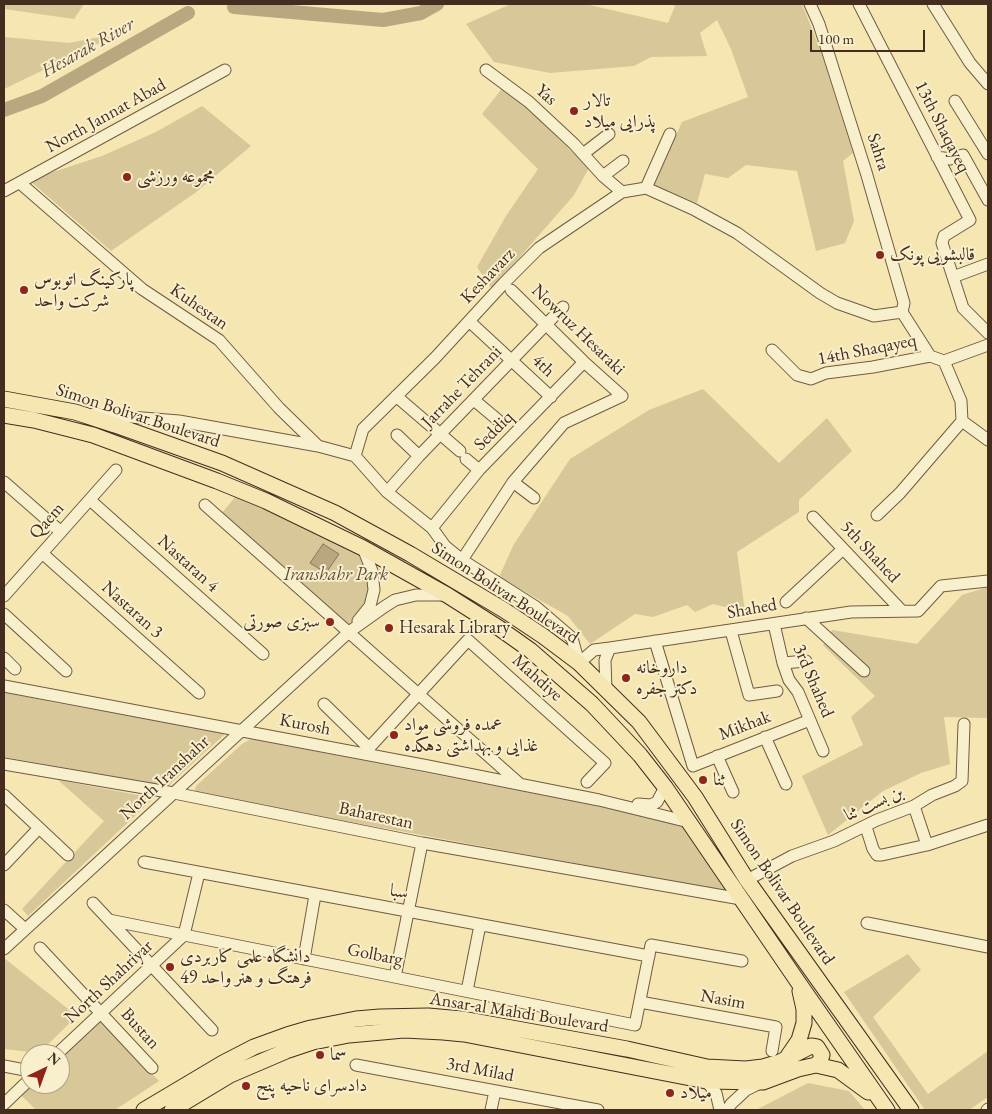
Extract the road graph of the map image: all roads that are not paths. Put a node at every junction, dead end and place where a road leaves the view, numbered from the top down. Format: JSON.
{"nodes":[{"id":1,"x":810,"y":4,"type":"edge"},
{"id":2,"x":860,"y":4,"type":"edge"},
{"id":3,"x":933,"y":4,"type":"edge"},
{"id":4,"x":225,"y":70,"type":"dead end"},
{"id":5,"x":486,"y":70,"type":"dead end"},
{"id":6,"x":988,"y":84,"type":"edge"},
{"id":7,"x":955,"y":101,"type":"dead end"},
{"id":8,"x":609,"y":134,"type":"dead end"},
{"id":9,"x":670,"y":134,"type":"dead end"},
{"id":10,"x":583,"y":154,"type":"junction"},
{"id":11,"x":988,"y":154,"type":"edge"},
{"id":12,"x":937,"y":157,"type":"junction"},
{"id":13,"x":623,"y":161,"type":"dead end"},
{"id":14,"x":604,"y":176,"type":"junction"},
{"id":15,"x":20,"y":183,"type":"junction"},
{"id":16,"x":646,"y":188,"type":"junction"},
{"id":17,"x":4,"y":191,"type":"edge"},
{"id":18,"x":622,"y":192,"type":"junction"},
{"id":19,"x":988,"y":200,"type":"edge"},
{"id":20,"x":988,"y":264,"type":"edge"},
{"id":21,"x":953,"y":277,"type":"junction"},
{"id":22,"x":511,"y":290,"type":"dead end"},
{"id":23,"x":563,"y":307,"type":"dead end"},
{"id":24,"x":902,"y":312,"type":"junction"},
{"id":25,"x":469,"y":321,"type":"junction"},
{"id":26,"x":547,"y":324,"type":"junction"},
{"id":27,"x":988,"y":333,"type":"edge"},
{"id":28,"x":988,"y":345,"type":"edge"},
{"id":29,"x":772,"y":350,"type":"dead end"},
{"id":30,"x":930,"y":356,"type":"junction"},
{"id":31,"x":512,"y":360,"type":"junction"},
{"id":32,"x":944,"y":361,"type":"junction"},
{"id":33,"x":584,"y":362,"type":"junction"},
{"id":34,"x":396,"y":396,"type":"junction"},
{"id":35,"x":551,"y":398,"type":"junction"},
{"id":36,"x":4,"y":399,"type":"edge"},
{"id":37,"x":474,"y":400,"type":"junction"},
{"id":38,"x":75,"y":412,"type":"junction"},
{"id":39,"x":4,"y":415,"type":"edge"},
{"id":40,"x":499,"y":421,"type":"dead end"},
{"id":41,"x":962,"y":421,"type":"junction"},
{"id":42,"x":397,"y":435,"type":"dead end"},
{"id":43,"x":440,"y":435,"type":"junction"},
{"id":44,"x":988,"y":440,"type":"edge"},
{"id":45,"x":318,"y":446,"type":"junction"},
{"id":46,"x":355,"y":456,"type":"junction"},
{"id":47,"x":419,"y":456,"type":"junction"},
{"id":48,"x":116,"y":470,"type":"dead end"},
{"id":49,"x":479,"y":470,"type":"junction"},
{"id":50,"x":4,"y":482,"type":"edge"},
{"id":51,"x":513,"y":482,"type":"junction"},
{"id":52,"x":387,"y":492,"type":"junction"},
{"id":53,"x":534,"y":498,"type":"dead end"},
{"id":54,"x":90,"y":500,"type":"junction"},
{"id":55,"x":205,"y":505,"type":"dead end"},
{"id":56,"x":877,"y":515,"type":"dead end"},
{"id":57,"x":813,"y":517,"type":"dead end"},
{"id":58,"x":432,"y":528,"type":"junction"},
{"id":59,"x":60,"y":532,"type":"junction"},
{"id":60,"x":362,"y":548,"type":"junction"},
{"id":61,"x":843,"y":549,"type":"junction"},
{"id":62,"x":42,"y":552,"type":"junction"},
{"id":63,"x":462,"y":560,"type":"junction"},
{"id":64,"x":988,"y":581,"type":"edge"},
{"id":65,"x":8,"y":582,"type":"edge"},
{"id":66,"x":447,"y":595,"type":"junction"},
{"id":67,"x":4,"y":596,"type":"edge"},
{"id":68,"x":786,"y":602,"type":"dead end"},
{"id":69,"x":901,"y":610,"type":"junction"},
{"id":70,"x":4,"y":614,"type":"edge"},
{"id":71,"x":806,"y":618,"type":"junction"},
{"id":72,"x":774,"y":624,"type":"junction"},
{"id":73,"x":731,"y":631,"type":"junction"},
{"id":74,"x":349,"y":632,"type":"junction"},
{"id":75,"x":655,"y":641,"type":"junction"},
{"id":76,"x":610,"y":648,"type":"junction"},
{"id":77,"x":263,"y":654,"type":"dead end"},
{"id":78,"x":4,"y":658,"type":"edge"},
{"id":79,"x":806,"y":661,"type":"dead end"},
{"id":80,"x":579,"y":663,"type":"junction"},
{"id":81,"x":783,"y":663,"type":"junction"},
{"id":82,"x":15,"y":668,"type":"dead end"},
{"id":83,"x":66,"y":671,"type":"dead end"},
{"id":84,"x":864,"y":671,"type":"dead end"},
{"id":85,"x":4,"y":686,"type":"edge"},
{"id":86,"x":606,"y":690,"type":"junction"},
{"id":87,"x":777,"y":691,"type":"dead end"},
{"id":88,"x":199,"y":693,"type":"dead end"},
{"id":89,"x":418,"y":695,"type":"junction"},
{"id":90,"x":324,"y":704,"type":"dead end"},
{"id":91,"x":810,"y":720,"type":"junction"},
{"id":92,"x":964,"y":724,"type":"dead end"},
{"id":93,"x":242,"y":730,"type":"junction"},
{"id":94,"x":765,"y":737,"type":"junction"},
{"id":95,"x":823,"y":751,"type":"dead end"},
{"id":96,"x":717,"y":756,"type":"junction"},
{"id":97,"x":4,"y":764,"type":"edge"},
{"id":98,"x":587,"y":782,"type":"dead end"},
{"id":99,"x":786,"y":784,"type":"dead end"},
{"id":100,"x":521,"y":785,"type":"junction"},
{"id":101,"x":665,"y":787,"type":"junction"},
{"id":102,"x":174,"y":792,"type":"junction"},
{"id":103,"x":733,"y":792,"type":"dead end"},
{"id":104,"x":4,"y":795,"type":"edge"},
{"id":105,"x":599,"y":800,"type":"junction"},
{"id":106,"x":914,"y":806,"type":"junction"},
{"id":107,"x":689,"y":822,"type":"junction"},
{"id":108,"x":988,"y":824,"type":"edge"},
{"id":109,"x":866,"y":827,"type":"junction"},
{"id":110,"x":39,"y":828,"type":"junction"},
{"id":111,"x":422,"y":843,"type":"junction"},
{"id":112,"x":927,"y":845,"type":"junction"},
{"id":113,"x":68,"y":855,"type":"dead end"},
{"id":114,"x":144,"y":862,"type":"dead end"},
{"id":115,"x":4,"y":866,"type":"edge"},
{"id":116,"x":199,"y":873,"type":"junction"},
{"id":117,"x":747,"y":880,"type":"junction"},
{"id":118,"x":315,"y":895,"type":"junction"},
{"id":119,"x":741,"y":900,"type":"junction"},
{"id":120,"x":93,"y":903,"type":"dead end"},
{"id":121,"x":4,"y":910,"type":"edge"},
{"id":122,"x":408,"y":912,"type":"junction"},
{"id":123,"x":109,"y":920,"type":"junction"},
{"id":124,"x":867,"y":923,"type":"dead end"},
{"id":125,"x":480,"y":925,"type":"junction"},
{"id":126,"x":25,"y":929,"type":"junction"},
{"id":127,"x":184,"y":935,"type":"junction"},
{"id":128,"x":988,"y":947,"type":"edge"},
{"id":129,"x":40,"y":948,"type":"dead end"},
{"id":130,"x":4,"y":949,"type":"edge"},
{"id":131,"x":650,"y":950,"type":"junction"},
{"id":132,"x":304,"y":959,"type":"junction"},
{"id":133,"x":742,"y":961,"type":"dead end"},
{"id":134,"x":152,"y":966,"type":"junction"},
{"id":135,"x":395,"y":977,"type":"junction"},
{"id":136,"x":798,"y":982,"type":"junction"},
{"id":137,"x":467,"y":991,"type":"junction"},
{"id":138,"x":640,"y":1002,"type":"junction"},
{"id":139,"x":101,"y":1012,"type":"junction"},
{"id":140,"x":212,"y":1030,"type":"dead end"},
{"id":141,"x":67,"y":1044,"type":"edge"},
{"id":142,"x":779,"y":1055,"type":"junction"},
{"id":143,"x":356,"y":1064,"type":"dead end"},
{"id":144,"x":816,"y":1065,"type":"junction"},
{"id":145,"x":4,"y":1066,"type":"edge"},
{"id":146,"x":152,"y":1068,"type":"dead end"},
{"id":147,"x":20,"y":1069,"type":"edge"},
{"id":148,"x":706,"y":1081,"type":"junction"},
{"id":149,"x":763,"y":1082,"type":"junction"},
{"id":150,"x":20,"y":1088,"type":"edge"},
{"id":151,"x":495,"y":1091,"type":"junction"},
{"id":152,"x":5,"y":1102,"type":"edge"},
{"id":153,"x":884,"y":1106,"type":"edge"},
{"id":154,"x":15,"y":1110,"type":"edge"},
{"id":155,"x":144,"y":1110,"type":"edge"},
{"id":156,"x":172,"y":1110,"type":"edge"},
{"id":157,"x":491,"y":1110,"type":"edge"},
{"id":158,"x":598,"y":1110,"type":"edge"},
{"id":159,"x":720,"y":1110,"type":"edge"},
{"id":160,"x":727,"y":1110,"type":"edge"},
{"id":161,"x":911,"y":1110,"type":"edge"}],
"edges":[{"from":1,"to":24,"type":"street","name":"Sahra"},
{"from":2,"to":12,"type":"street","name":"13th Shaqayeq"},
{"from":3,"to":6,"type":"street"},
{"from":4,"to":15,"type":"street","name":"North Jannat Abad"},
{"from":5,"to":10,"type":"street","name":"Yas"},
{"from":7,"to":11,"type":"street"},
{"from":8,"to":10,"type":"street"},
{"from":9,"to":16,"type":"street"},
{"from":10,"to":14,"type":"street","name":"Yas"},
{"from":12,"to":19,"type":"street"},
{"from":12,"to":21,"type":"street","name":"13th Shaqayeq"},
{"from":13,"to":14,"type":"street"},
{"from":14,"to":18,"type":"street","name":"Yas"},
{"from":15,"to":17,"type":"street","name":"North Jannat Abad"},
{"from":15,"to":45,"type":"street","name":"Kuhestan"},
{"from":16,"to":18,"type":"street","name":"Keshavarz"},
{"from":16,"to":24,"type":"street"},
{"from":18,"to":25,"type":"street","name":"Keshavarz"},
{"from":20,"to":21,"type":"street"},
{"from":21,"to":27,"type":"street","name":"13th Shaqayeq"},
{"from":22,"to":26,"type":"street","name":"Nowruz Hesaraki"},
{"from":23,"to":26,"type":"street","name":"Jarrahe Tehrani"},
{"from":24,"to":30,"type":"street"},
{"from":25,"to":31,"type":"street","name":"4th"},
{"from":25,"to":34,"type":"street","name":"Keshavarz"},
{"from":26,"to":31,"type":"street","name":"Jarrahe Tehrani"},
{"from":26,"to":33,"type":"street","name":"Nowruz Hesaraki"},
{"from":28,"to":32,"type":"street"},
{"from":29,"to":30,"type":"street","name":"14th Shaqayeq"},
{"from":30,"to":32,"type":"street"},
{"from":31,"to":35,"type":"street","name":"4th"},
{"from":31,"to":37,"type":"street","name":"Jarrahe Tehrani"},
{"from":32,"to":41,"type":"street"},
{"from":33,"to":35,"type":"street","name":"Seddiq"},
{"from":33,"to":51,"type":"street","name":"Nowruz Hesaraki"},
{"from":34,"to":43,"type":"street"},
{"from":34,"to":46,"type":"street","name":"Keshavarz"},
{"from":35,"to":49,"type":"street","name":"Seddiq"},
{"from":36,"to":38,"type":"main road","name":"Simon Bolivar Boulevard"},
{"from":37,"to":40,"type":"street"},
{"from":37,"to":43,"type":"street","name":"Jarrahe Tehrani"},
{"from":38,"to":45,"type":"street"},
{"from":38,"to":80,"type":"main road","name":"Simon Bolivar Boulevard"},
{"from":39,"to":60,"type":"main road","name":"Simon Bolivar Boulevard"},
{"from":41,"to":44,"type":"street"},
{"from":41,"to":56,"type":"street"},
{"from":42,"to":47,"type":"street"},
{"from":43,"to":47,"type":"street","name":"Jarrahe Tehrani"},
{"from":43,"to":49,"type":"street"},
{"from":45,"to":46,"type":"street","name":"Kuhestan"},
{"from":46,"to":52,"type":"street"},
{"from":47,"to":52,"type":"street","name":"Jarrahe Tehrani"},
{"from":48,"to":54,"type":"street","name":"Qaem"},
{"from":49,"to":58,"type":"street","name":"Seddiq"},
{"from":50,"to":59,"type":"street"},
{"from":51,"to":53,"type":"street"},
{"from":51,"to":63,"type":"street"},
{"from":52,"to":58,"type":"street"},
{"from":54,"to":59,"type":"street","name":"Qaem"},
{"from":54,"to":77,"type":"street","name":"Nastaran 4"},
{"from":55,"to":74,"type":"street"},
{"from":57,"to":61,"type":"street","name":"5th Shahed"},
{"from":58,"to":63,"type":"street"},
{"from":59,"to":62,"type":"street","name":"Qaem"},
{"from":60,"to":66,"type":"main road","name":"Simon Bolivar Boulevard"},
{"from":60,"to":74,"type":"street"},
{"from":61,"to":68,"type":"street"},
{"from":61,"to":69,"type":"street","name":"5th Shahed"},
{"from":62,"to":65,"type":"street","name":"Qaem"},
{"from":62,"to":88,"type":"street","name":"Nastaran 3"},
{"from":63,"to":80,"type":"street"},
{"from":64,"to":69,"type":"street","name":"Shahed"},
{"from":65,"to":67,"type":"street","name":"Qaem"},
{"from":66,"to":74,"type":"street"},
{"from":66,"to":101,"type":"main road","name":"Simon Bolivar Boulevard"},
{"from":69,"to":71,"type":"street","name":"Shahed"},
{"from":70,"to":83,"type":"street"},
{"from":71,"to":72,"type":"street","name":"Shahed"},
{"from":71,"to":84,"type":"street"},
{"from":72,"to":73,"type":"street","name":"Shahed"},
{"from":72,"to":81,"type":"street","name":"3rd Shahed"},
{"from":73,"to":75,"type":"street","name":"Shahed"},
{"from":73,"to":87,"type":"street"},
{"from":74,"to":89,"type":"street"},
{"from":74,"to":93,"type":"street","name":"North Iranshahr"},
{"from":75,"to":76,"type":"street","name":"Shahed"},
{"from":75,"to":96,"type":"street","name":"Mikhak"},
{"from":76,"to":80,"type":"street","name":"Shahed"},
{"from":76,"to":86,"type":"street"},
{"from":78,"to":82,"type":"street"},
{"from":79,"to":81,"type":"street"},
{"from":80,"to":86,"type":"main road","name":"Simon Bolivar Boulevard"},
{"from":81,"to":91,"type":"street","name":"3rd Shahed"},
{"from":85,"to":93,"type":"street","name":"Kurosh"},
{"from":86,"to":117,"type":"main road","name":"Simon Bolivar Boulevard"},
{"from":89,"to":90,"type":"street","name":"Mahdiye"},
{"from":89,"to":98,"type":"street","name":"Mahdiye"},
{"from":89,"to":100,"type":"street"},
{"from":91,"to":94,"type":"street","name":"Mikhak"},
{"from":91,"to":95,"type":"street","name":"3rd Shahed"},
{"from":92,"to":106,"type":"street","name":"بن بست ثنا"},
{"from":93,"to":100,"type":"street","name":"Kurosh"},
{"from":93,"to":102,"type":"street","name":"North Iranshahr"},
{"from":94,"to":96,"type":"street","name":"Mikhak"},
{"from":94,"to":99,"type":"street"},
{"from":96,"to":103,"type":"street"},
{"from":97,"to":102,"type":"street","name":"Baharestan"},
{"from":100,"to":105,"type":"street","name":"Kurosh"},
{"from":101,"to":105,"type":"street"},
{"from":101,"to":107,"type":"main road","name":"Simon Bolivar Boulevard"},
{"from":102,"to":111,"type":"street","name":"Baharestan"},
{"from":102,"to":126,"type":"street","name":"North Iranshahr"},
{"from":104,"to":110,"type":"street"},
{"from":105,"to":107,"type":"street"},
{"from":106,"to":109,"type":"street","name":"بن بست ثنا"},
{"from":106,"to":112,"type":"street"},
{"from":107,"to":119,"type":"main road","name":"Simon Bolivar Boulevard"},
{"from":108,"to":112,"type":"street"},
{"from":109,"to":112,"type":"street"},
{"from":109,"to":117,"type":"street","name":"بن بست ثنا"},
{"from":110,"to":113,"type":"street"},
{"from":110,"to":115,"type":"street"},
{"from":111,"to":119,"type":"street","name":"Baharestan"},
{"from":111,"to":122,"type":"street"},
{"from":114,"to":116,"type":"street","name":"سبا"},
{"from":116,"to":118,"type":"street","name":"سبا"},
{"from":116,"to":127,"type":"street"},
{"from":117,"to":161,"type":"main road","name":"Simon Bolivar Boulevard"},
{"from":118,"to":122,"type":"street","name":"سبا"},
{"from":118,"to":132,"type":"street"},
{"from":119,"to":136,"type":"main road","name":"Simon Bolivar Boulevard"},
{"from":120,"to":123,"type":"street"},
{"from":121,"to":126,"type":"street"},
{"from":122,"to":125,"type":"street","name":"سبا"},
{"from":122,"to":135,"type":"street"},
{"from":123,"to":127,"type":"street","name":"Golbarg"},
{"from":123,"to":134,"type":"street"},
{"from":124,"to":128,"type":"street"},
{"from":125,"to":131,"type":"street","name":"سبا"},
{"from":125,"to":137,"type":"street"},
{"from":126,"to":130,"type":"street","name":"North Iranshahr"},
{"from":127,"to":132,"type":"street","name":"Golbarg"},
{"from":127,"to":134,"type":"street","name":"North Shahriyar"},
{"from":129,"to":139,"type":"street","name":"Bustan"},
{"from":131,"to":133,"type":"street","name":"سبا"},
{"from":131,"to":138,"type":"street"},
{"from":132,"to":135,"type":"street","name":"Golbarg"},
{"from":134,"to":139,"type":"street","name":"North Shahriyar"},
{"from":134,"to":140,"type":"street"},
{"from":135,"to":137,"type":"street","name":"Golbarg"},
{"from":136,"to":142,"type":"main road"},
{"from":136,"to":153,"type":"main road","name":"Simon Bolivar Boulevard"},
{"from":137,"to":138,"type":"street","name":"Golbarg"},
{"from":138,"to":142,"type":"street","name":"Nasim"},
{"from":139,"to":141,"type":"street","name":"North Shahriyar"},
{"from":139,"to":146,"type":"street","name":"Bustan"},
{"from":142,"to":144,"type":"main road","name":"Ansar-al Mahdi Boulevard"},
{"from":142,"to":155,"type":"main road","name":"Ansar-al Mahdi Boulevard"},
{"from":143,"to":151,"type":"street","name":"3rd Milad"},
{"from":144,"to":149,"type":"main road","name":"Ansar-al Mahdi Boulevard"},
{"from":144,"to":153,"type":"main road"},
{"from":145,"to":147,"type":"street"},
{"from":148,"to":149,"type":"main road","name":"Ansar-al Mahdi Boulevard"},
{"from":148,"to":156,"type":"main road","name":"Ansar-al Mahdi Boulevard"},
{"from":148,"to":159,"type":"street"},
{"from":149,"to":160,"type":"street"},
{"from":150,"to":152,"type":"street"},
{"from":151,"to":157,"type":"street"},
{"from":151,"to":158,"type":"street","name":"3rd Milad"},
{"from":152,"to":154,"type":"street"}]}
